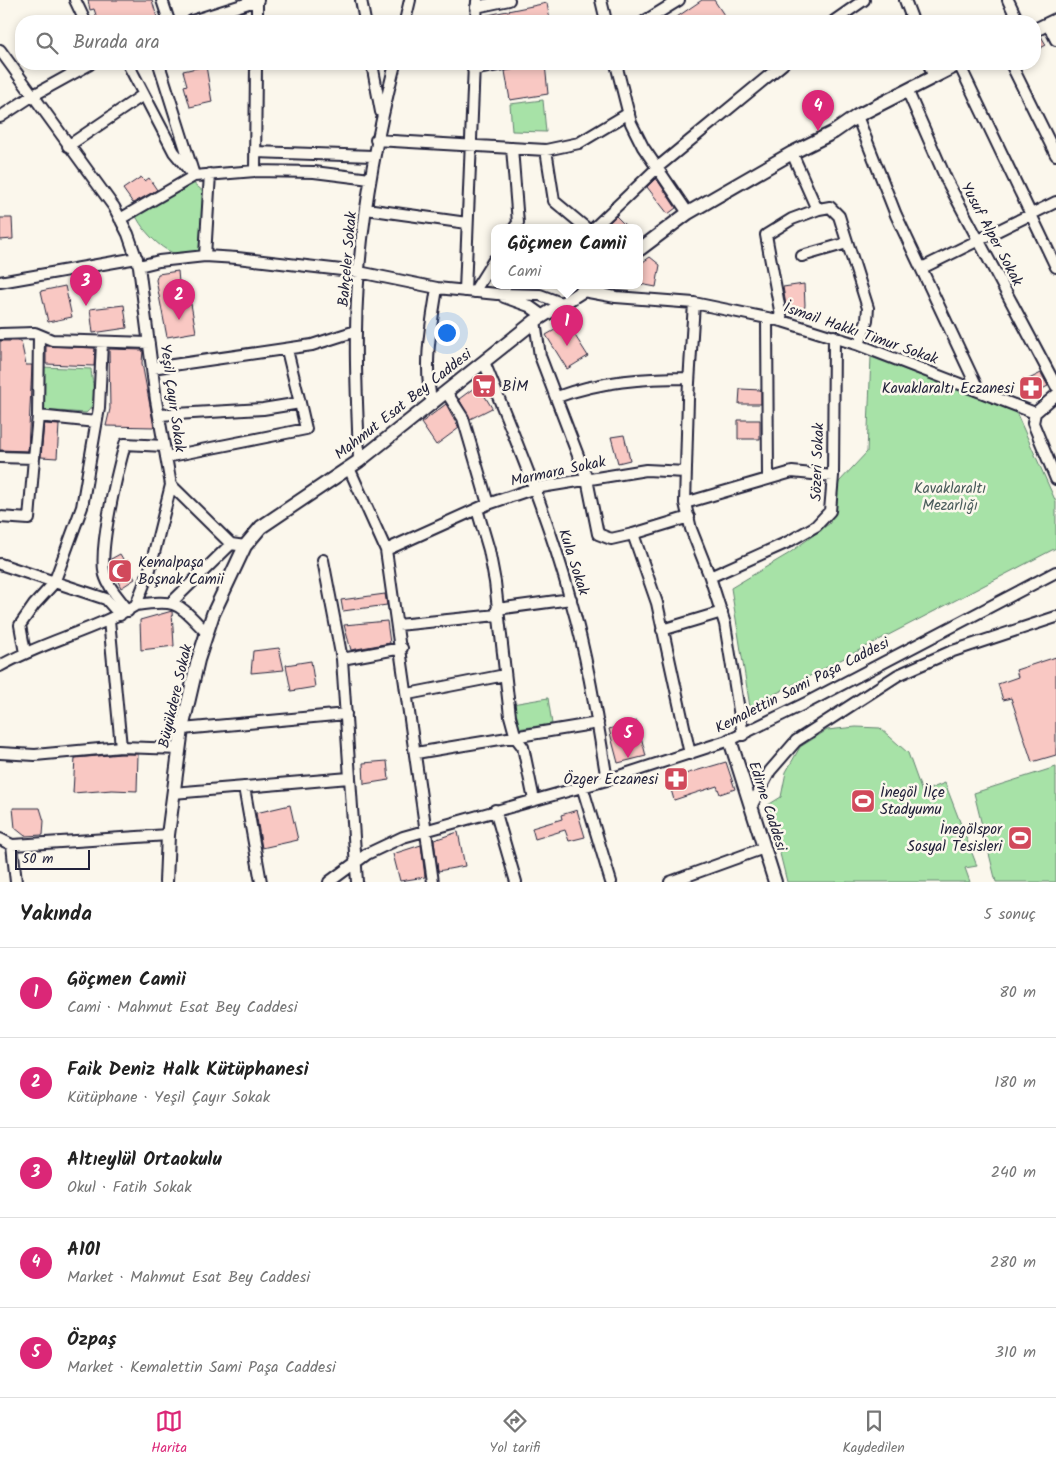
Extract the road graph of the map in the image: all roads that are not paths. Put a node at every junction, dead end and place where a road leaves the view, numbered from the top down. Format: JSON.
{"nodes":[{"id":1,"x":75,"y":0,"type":"edge"},
{"id":2,"x":162,"y":0,"type":"edge"},
{"id":3,"x":258,"y":0,"type":"edge"},
{"id":4,"x":361,"y":0,"type":"edge"},
{"id":5,"x":410,"y":0,"type":"edge"},
{"id":6,"x":509,"y":0,"type":"edge"},
{"id":7,"x":601,"y":0,"type":"edge"},
{"id":8,"x":679,"y":0,"type":"edge"},
{"id":9,"x":864,"y":0,"type":"edge"},
{"id":10,"x":905,"y":0,"type":"edge"},
{"id":11,"x":1008,"y":0,"type":"edge"},
{"id":12,"x":477,"y":3,"type":"edge"},
{"id":13,"x":82,"y":15,"type":"edge"},
{"id":14,"x":167,"y":15,"type":"edge"},
{"id":15,"x":211,"y":15,"type":"edge"},
{"id":16,"x":257,"y":15,"type":"edge"},
{"id":17,"x":364,"y":15,"type":"edge"},
{"id":18,"x":406,"y":15,"type":"edge"},
{"id":19,"x":605,"y":15,"type":"edge"},
{"id":20,"x":655,"y":15,"type":"edge"},
{"id":21,"x":843,"y":15,"type":"edge"},
{"id":22,"x":911,"y":15,"type":"edge"},
{"id":23,"x":1015,"y":15,"type":"edge"},
{"id":24,"x":1052,"y":22,"type":"edge"},
{"id":25,"x":1056,"y":40,"type":"edge"},
{"id":26,"x":0,"y":50,"type":"edge"},
{"id":27,"x":79,"y":70,"type":"edge"},
{"id":28,"x":131,"y":70,"type":"edge"},
{"id":29,"x":161,"y":70,"type":"edge"},
{"id":30,"x":256,"y":70,"type":"edge"},
{"id":31,"x":373,"y":70,"type":"edge"},
{"id":32,"x":393,"y":70,"type":"edge"},
{"id":33,"x":474,"y":70,"type":"edge"},
{"id":34,"x":618,"y":70,"type":"edge"},
{"id":35,"x":776,"y":70,"type":"edge"},
{"id":36,"x":931,"y":70,"type":"edge"},
{"id":37,"x":962,"y":70,"type":"edge"},
{"id":38,"x":1014,"y":70,"type":"edge"},
{"id":39,"x":908,"y":92,"type":"junction"},
{"id":40,"x":143,"y":94,"type":"junction"},
{"id":41,"x":32,"y":96,"type":"junction"},
{"id":42,"x":629,"y":113,"type":"junction"},
{"id":43,"x":382,"y":116,"type":"junction"},
{"id":44,"x":857,"y":116,"type":"junction"},
{"id":45,"x":0,"y":117,"type":"edge"},
{"id":46,"x":376,"y":140,"type":"junction"},
{"id":47,"x":472,"y":145,"type":"junction"},
{"id":48,"x":68,"y":146,"type":"junction"},
{"id":49,"x":512,"y":148,"type":"junction"},
{"id":50,"x":546,"y":150,"type":"junction"},
{"id":51,"x":255,"y":152,"type":"junction"},
{"id":52,"x":792,"y":153,"type":"junction"},
{"id":53,"x":1056,"y":155,"type":"edge"},
{"id":54,"x":374,"y":156,"type":"junction"},
{"id":55,"x":658,"y":167,"type":"junction"},
{"id":56,"x":255,"y":171,"type":"junction"},
{"id":57,"x":210,"y":174,"type":"junction"},
{"id":58,"x":194,"y":176,"type":"junction"},
{"id":59,"x":370,"y":179,"type":"junction"},
{"id":60,"x":1056,"y":202,"type":"edge"},
{"id":61,"x":819,"y":208,"type":"junction"},
{"id":62,"x":366,"y":209,"type":"junction"},
{"id":63,"x":688,"y":213,"type":"junction"},
{"id":64,"x":1031,"y":214,"type":"junction"},
{"id":65,"x":120,"y":219,"type":"junction"},
{"id":66,"x":467,"y":222,"type":"junction"},
{"id":67,"x":518,"y":224,"type":"edge"},
{"id":68,"x":581,"y":224,"type":"edge"},
{"id":69,"x":598,"y":224,"type":"edge"},
{"id":70,"x":977,"y":240,"type":"junction"},
{"id":71,"x":847,"y":243,"type":"junction"},
{"id":72,"x":643,"y":247,"type":"edge"},
{"id":73,"x":205,"y":256,"type":"junction"},
{"id":74,"x":802,"y":256,"type":"dead end"},
{"id":75,"x":138,"y":262,"type":"junction"},
{"id":76,"x":491,"y":264,"type":"edge"},
{"id":77,"x":1056,"y":267,"type":"edge"},
{"id":78,"x":922,"y":268,"type":"junction"},
{"id":79,"x":359,"y":272,"type":"junction"},
{"id":80,"x":0,"y":282,"type":"edge"},
{"id":81,"x":437,"y":288,"type":"junction"},
{"id":82,"x":544,"y":289,"type":"edge"},
{"id":83,"x":586,"y":289,"type":"edge"},
{"id":84,"x":591,"y":289,"type":"edge"},
{"id":85,"x":470,"y":291,"type":"junction"},
{"id":86,"x":497,"y":294,"type":"junction"},
{"id":87,"x":540,"y":295,"type":"junction"},
{"id":88,"x":694,"y":303,"type":"junction"},
{"id":89,"x":564,"y":304,"type":"junction"},
{"id":90,"x":768,"y":318,"type":"junction"},
{"id":91,"x":539,"y":319,"type":"junction"},
{"id":92,"x":782,"y":321,"type":"junction"},
{"id":93,"x":356,"y":331,"type":"junction"},
{"id":94,"x":0,"y":334,"type":"edge"},
{"id":95,"x":39,"y":335,"type":"junction"},
{"id":96,"x":834,"y":336,"type":"junction"},
{"id":97,"x":102,"y":342,"type":"junction"},
{"id":98,"x":150,"y":343,"type":"junction"},
{"id":99,"x":859,"y":345,"type":"junction"},
{"id":100,"x":287,"y":350,"type":"junction"},
{"id":101,"x":484,"y":362,"type":"junction"},
{"id":102,"x":152,"y":368,"type":"junction"},
{"id":103,"x":689,"y":378,"type":"junction"},
{"id":104,"x":1056,"y":386,"type":"edge"},
{"id":105,"x":978,"y":389,"type":"junction"},
{"id":106,"x":447,"y":393,"type":"junction"},
{"id":107,"x":1056,"y":395,"type":"edge"},
{"id":108,"x":557,"y":397,"type":"junction"},
{"id":109,"x":300,"y":403,"type":"junction"},
{"id":110,"x":432,"y":404,"type":"junction"},
{"id":111,"x":1034,"y":413,"type":"junction"},
{"id":112,"x":38,"y":416,"type":"junction"},
{"id":113,"x":158,"y":416,"type":"junction"},
{"id":114,"x":96,"y":422,"type":"junction"},
{"id":115,"x":164,"y":446,"type":"junction"},
{"id":116,"x":0,"y":457,"type":"edge"},
{"id":117,"x":166,"y":457,"type":"junction"},
{"id":118,"x":34,"y":458,"type":"junction"},
{"id":119,"x":354,"y":464,"type":"junction"},
{"id":120,"x":686,"y":472,"type":"junction"},
{"id":121,"x":834,"y":476,"type":"junction"},
{"id":122,"x":768,"y":477,"type":"junction"},
{"id":123,"x":587,"y":479,"type":"junction"},
{"id":124,"x":1056,"y":479,"type":"edge"},
{"id":125,"x":170,"y":486,"type":"junction"},
{"id":126,"x":535,"y":488,"type":"junction"},
{"id":127,"x":685,"y":503,"type":"junction"},
{"id":128,"x":488,"y":504,"type":"junction"},
{"id":129,"x":477,"y":509,"type":"junction"},
{"id":130,"x":0,"y":517,"type":"edge"},
{"id":131,"x":689,"y":517,"type":"junction"},
{"id":132,"x":634,"y":534,"type":"junction"},
{"id":133,"x":231,"y":544,"type":"junction"},
{"id":134,"x":243,"y":550,"type":"junction"},
{"id":135,"x":386,"y":550,"type":"junction"},
{"id":136,"x":323,"y":560,"type":"dead end"},
{"id":137,"x":0,"y":564,"type":"edge"},
{"id":138,"x":1056,"y":572,"type":"edge"},
{"id":139,"x":710,"y":577,"type":"junction"},
{"id":140,"x":54,"y":583,"type":"junction"},
{"id":141,"x":571,"y":599,"type":"junction"},
{"id":142,"x":171,"y":603,"type":"junction"},
{"id":143,"x":128,"y":610,"type":"junction"},
{"id":144,"x":497,"y":612,"type":"junction"},
{"id":145,"x":722,"y":612,"type":"junction"},
{"id":146,"x":1056,"y":617,"type":"edge"},
{"id":147,"x":109,"y":620,"type":"junction"},
{"id":148,"x":398,"y":625,"type":"junction"},
{"id":149,"x":662,"y":630,"type":"junction"},
{"id":150,"x":207,"y":633,"type":"junction"},
{"id":151,"x":402,"y":648,"type":"junction"},
{"id":152,"x":25,"y":653,"type":"junction"},
{"id":153,"x":342,"y":658,"type":"junction"},
{"id":154,"x":0,"y":666,"type":"edge"},
{"id":155,"x":505,"y":675,"type":"junction"},
{"id":156,"x":408,"y":694,"type":"junction"},
{"id":157,"x":346,"y":714,"type":"junction"},
{"id":158,"x":598,"y":723,"type":"junction"},
{"id":159,"x":182,"y":729,"type":"junction"},
{"id":160,"x":743,"y":734,"type":"junction"},
{"id":161,"x":516,"y":738,"type":"junction"},
{"id":162,"x":730,"y":740,"type":"junction"},
{"id":163,"x":121,"y":747,"type":"junction"},
{"id":164,"x":180,"y":749,"type":"junction"},
{"id":165,"x":0,"y":753,"type":"edge"},
{"id":166,"x":416,"y":753,"type":"junction"},
{"id":167,"x":690,"y":754,"type":"junction"},
{"id":168,"x":349,"y":778,"type":"junction"},
{"id":169,"x":607,"y":780,"type":"junction"},
{"id":170,"x":582,"y":786,"type":"junction"},
{"id":171,"x":244,"y":787,"type":"junction"},
{"id":172,"x":173,"y":793,"type":"junction"},
{"id":173,"x":534,"y":800,"type":"junction"},
{"id":174,"x":751,"y":807,"type":"junction"},
{"id":175,"x":495,"y":810,"type":"junction"},
{"id":176,"x":426,"y":831,"type":"junction"},
{"id":177,"x":168,"y":835,"type":"junction"},
{"id":178,"x":0,"y":839,"type":"edge"},
{"id":179,"x":12,"y":845,"type":"junction"},
{"id":180,"x":764,"y":848,"type":"junction"},
{"id":181,"x":356,"y":862,"type":"junction"},
{"id":182,"x":16,"y":882,"type":"edge"},
{"id":183,"x":166,"y":882,"type":"edge"},
{"id":184,"x":261,"y":882,"type":"edge"},
{"id":185,"x":329,"y":882,"type":"edge"},
{"id":186,"x":357,"y":882,"type":"edge"},
{"id":187,"x":433,"y":882,"type":"edge"},
{"id":188,"x":516,"y":882,"type":"edge"},
{"id":189,"x":611,"y":882,"type":"edge"},
{"id":190,"x":670,"y":882,"type":"edge"},
{"id":191,"x":775,"y":882,"type":"edge"}],
"edges":[{"from":1,"to":13,"type":"street"},
{"from":2,"to":14,"type":"street"},
{"from":3,"to":15,"type":"street"},
{"from":3,"to":16,"type":"street"},
{"from":4,"to":17,"type":"street"},
{"from":5,"to":18,"type":"street"},
{"from":6,"to":12,"type":"street"},
{"from":7,"to":19,"type":"street"},
{"from":8,"to":20,"type":"street"},
{"from":9,"to":21,"type":"street"},
{"from":10,"to":22,"type":"street"},
{"from":11,"to":23,"type":"street"},
{"from":24,"to":25,"type":"street"},
{"from":26,"to":41,"type":"street","name":"Yeşil Çayır Sokak"},
{"from":27,"to":41,"type":"street"},
{"from":28,"to":40,"type":"street"},
{"from":29,"to":58,"type":"street"},
{"from":30,"to":51,"type":"street"},
{"from":31,"to":43,"type":"street"},
{"from":32,"to":43,"type":"street","name":"Bahçeler Sokak"},
{"from":33,"to":47,"type":"street"},
{"from":34,"to":42,"type":"street"},
{"from":35,"to":55,"type":"street"},
{"from":36,"to":39,"type":"street"},
{"from":37,"to":64,"type":"street"},
{"from":38,"to":53,"type":"street"},
{"from":39,"to":44,"type":"street"},
{"from":39,"to":70,"type":"street","name":"Yusuf Alper Sokak"},
{"from":40,"to":48,"type":"street"},
{"from":40,"to":58,"type":"street"},
{"from":41,"to":45,"type":"street"},
{"from":41,"to":48,"type":"street","name":"Yeşil Çayır Sokak"},
{"from":42,"to":50,"type":"street"},
{"from":42,"to":55,"type":"street"},
{"from":43,"to":46,"type":"street","name":"Bahçeler Sokak"},
{"from":44,"to":52,"type":"street"},
{"from":44,"to":78,"type":"street"},
{"from":46,"to":47,"type":"street"},
{"from":46,"to":54,"type":"street","name":"Bahçeler Sokak"},
{"from":47,"to":49,"type":"street"},
{"from":47,"to":66,"type":"street"},
{"from":48,"to":65,"type":"street","name":"Yeşil Çayır Sokak"},
{"from":49,"to":50,"type":"street"},
{"from":49,"to":67,"type":"street"},
{"from":50,"to":68,"type":"street"},
{"from":51,"to":54,"type":"street"},
{"from":51,"to":56,"type":"street"},
{"from":52,"to":61,"type":"street"},
{"from":52,"to":63,"type":"street"},
{"from":54,"to":59,"type":"street","name":"Bahçeler Sokak"},
{"from":55,"to":63,"type":"street"},
{"from":55,"to":69,"type":"street"},
{"from":56,"to":57,"type":"street"},
{"from":56,"to":59,"type":"street"},
{"from":57,"to":58,"type":"street"},
{"from":57,"to":73,"type":"street"},
{"from":58,"to":65,"type":"street"},
{"from":59,"to":62,"type":"street","name":"Bahçeler Sokak"},
{"from":60,"to":64,"type":"street"},
{"from":61,"to":71,"type":"street"},
{"from":61,"to":92,"type":"street"},
{"from":62,"to":66,"type":"street"},
{"from":62,"to":79,"type":"street","name":"Bahçeler Sokak"},
{"from":63,"to":72,"type":"street"},
{"from":64,"to":70,"type":"street"},
{"from":64,"to":77,"type":"street"},
{"from":65,"to":75,"type":"street","name":"Yeşil Çayır Sokak"},
{"from":66,"to":85,"type":"street"},
{"from":70,"to":78,"type":"street"},
{"from":70,"to":104,"type":"street","name":"Yusuf Alper Sokak"},
{"from":71,"to":74,"type":"street"},
{"from":71,"to":99,"type":"street"},
{"from":73,"to":75,"type":"street"},
{"from":73,"to":79,"type":"street"},
{"from":75,"to":80,"type":"street"},
{"from":75,"to":98,"type":"street","name":"Yeşil Çayır Sokak"},
{"from":76,"to":85,"type":"street"},
{"from":78,"to":105,"type":"street"},
{"from":79,"to":81,"type":"street"},
{"from":79,"to":93,"type":"street","name":"Bahçeler Sokak"},
{"from":81,"to":85,"type":"street"},
{"from":81,"to":110,"type":"street"},
{"from":82,"to":87,"type":"street"},
{"from":83,"to":89,"type":"street","name":"Mahmut Esat Bey Caddesi"},
{"from":84,"to":88,"type":"street","name":"İsmail Hakkı Timur Sokak"},
{"from":85,"to":86,"type":"street"},
{"from":86,"to":87,"type":"street"},
{"from":86,"to":91,"type":"street"},
{"from":87,"to":89,"type":"street"},
{"from":88,"to":90,"type":"street","name":"İsmail Hakkı Timur Sokak"},
{"from":88,"to":103,"type":"street"},
{"from":89,"to":91,"type":"street","name":"Mahmut Esat Bey Caddesi"},
{"from":90,"to":92,"type":"street","name":"İsmail Hakkı Timur Sokak"},
{"from":90,"to":122,"type":"street"},
{"from":91,"to":101,"type":"street","name":"Mahmut Esat Bey Caddesi"},
{"from":91,"to":108,"type":"street"},
{"from":92,"to":96,"type":"street","name":"İsmail Hakkı Timur Sokak"},
{"from":93,"to":100,"type":"street"},
{"from":93,"to":119,"type":"street","name":"Bahçeler Sokak"},
{"from":94,"to":95,"type":"street"},
{"from":95,"to":97,"type":"street"},
{"from":95,"to":112,"type":"street"},
{"from":96,"to":99,"type":"street","name":"İsmail Hakkı Timur Sokak"},
{"from":96,"to":121,"type":"street","name":"Sözeri Sokak"},
{"from":97,"to":98,"type":"street"},
{"from":97,"to":114,"type":"street"},
{"from":98,"to":102,"type":"street","name":"Yeşil Çayır Sokak"},
{"from":99,"to":105,"type":"street","name":"İsmail Hakkı Timur Sokak"},
{"from":100,"to":102,"type":"street"},
{"from":100,"to":109,"type":"street"},
{"from":101,"to":106,"type":"street","name":"Mahmut Esat Bey Caddesi"},
{"from":101,"to":126,"type":"street","name":"Kula Sokak"},
{"from":102,"to":113,"type":"street","name":"Yeşil Çayır Sokak"},
{"from":103,"to":108,"type":"street"},
{"from":103,"to":120,"type":"street"},
{"from":105,"to":111,"type":"street","name":"İsmail Hakkı Timur Sokak"},
{"from":106,"to":110,"type":"street","name":"Mahmut Esat Bey Caddesi"},
{"from":106,"to":128,"type":"street"},
{"from":107,"to":111,"type":"street"},
{"from":108,"to":123,"type":"street"},
{"from":109,"to":113,"type":"street"},
{"from":109,"to":117,"type":"street"},
{"from":110,"to":119,"type":"street","name":"Mahmut Esat Bey Caddesi"},
{"from":111,"to":124,"type":"street"},
{"from":112,"to":114,"type":"street"},
{"from":112,"to":118,"type":"street"},
{"from":113,"to":115,"type":"street","name":"Yeşil Çayır Sokak"},
{"from":114,"to":140,"type":"street"},
{"from":115,"to":117,"type":"street","name":"Yeşil Çayır Sokak"},
{"from":115,"to":143,"type":"street"},
{"from":116,"to":118,"type":"street"},
{"from":117,"to":125,"type":"street","name":"Yeşil Çayır Sokak"},
{"from":118,"to":130,"type":"street"},
{"from":119,"to":134,"type":"street","name":"Mahmut Esat Bey Caddesi"},
{"from":119,"to":135,"type":"street"},
{"from":120,"to":123,"type":"street","name":"Marmara Sokak"},
{"from":120,"to":127,"type":"street"},
{"from":121,"to":122,"type":"street"},
{"from":121,"to":139,"type":"street","name":"Sözeri Sokak"},
{"from":122,"to":127,"type":"street"},
{"from":123,"to":126,"type":"street","name":"Marmara Sokak"},
{"from":123,"to":132,"type":"street"},
{"from":125,"to":133,"type":"street"},
{"from":125,"to":143,"type":"street"},
{"from":126,"to":128,"type":"street","name":"Marmara Sokak"},
{"from":126,"to":141,"type":"street","name":"Kula Sokak"},
{"from":127,"to":131,"type":"street"},
{"from":128,"to":129,"type":"street","name":"Marmara Sokak"},
{"from":129,"to":135,"type":"street","name":"Marmara Sokak"},
{"from":129,"to":144,"type":"street"},
{"from":131,"to":132,"type":"street"},
{"from":131,"to":139,"type":"street"},
{"from":132,"to":149,"type":"street"},
{"from":133,"to":134,"type":"street"},
{"from":133,"to":142,"type":"street"},
{"from":134,"to":150,"type":"street","name":"Büyükdere Sokak"},
{"from":135,"to":148,"type":"street"},
{"from":136,"to":153,"type":"street"},
{"from":137,"to":140,"type":"street"},
{"from":138,"to":160,"type":"street","name":"Kemalettin Sami Paşa Caddesi"},
{"from":139,"to":145,"type":"street"},
{"from":140,"to":143,"type":"street"},
{"from":140,"to":152,"type":"street"},
{"from":141,"to":144,"type":"street"},
{"from":141,"to":158,"type":"street","name":"Kula Sokak"},
{"from":142,"to":143,"type":"street"},
{"from":142,"to":150,"type":"street"},
{"from":143,"to":147,"type":"street"},
{"from":144,"to":148,"type":"street"},
{"from":144,"to":155,"type":"street"},
{"from":145,"to":149,"type":"street"},
{"from":145,"to":160,"type":"street"},
{"from":146,"to":174,"type":"street"},
{"from":147,"to":152,"type":"street"},
{"from":147,"to":163,"type":"street"},
{"from":148,"to":151,"type":"street"},
{"from":149,"to":167,"type":"street"},
{"from":150,"to":159,"type":"street","name":"Büyükdere Sokak"},
{"from":151,"to":153,"type":"street"},
{"from":151,"to":156,"type":"street"},
{"from":152,"to":154,"type":"street"},
{"from":153,"to":157,"type":"street"},
{"from":155,"to":156,"type":"street"},
{"from":155,"to":161,"type":"street"},
{"from":156,"to":166,"type":"street"},
{"from":157,"to":159,"type":"street"},
{"from":157,"to":168,"type":"street"},
{"from":158,"to":161,"type":"street"},
{"from":158,"to":169,"type":"street","name":"Kula Sokak"},
{"from":159,"to":164,"type":"street","name":"Büyükdere Sokak"},
{"from":160,"to":162,"type":"street","name":"Kemalettin Sami Paşa Caddesi"},
{"from":161,"to":166,"type":"street"},
{"from":161,"to":173,"type":"street"},
{"from":162,"to":167,"type":"street","name":"Kemalettin Sami Paşa Caddesi"},
{"from":162,"to":174,"type":"street","name":"Edirne Caddesi"},
{"from":163,"to":164,"type":"street"},
{"from":163,"to":165,"type":"street"},
{"from":164,"to":172,"type":"street","name":"Büyükdere Sokak"},
{"from":166,"to":176,"type":"street"},
{"from":167,"to":169,"type":"street","name":"Kemalettin Sami Paşa Caddesi"},
{"from":168,"to":171,"type":"street"},
{"from":168,"to":181,"type":"street"},
{"from":169,"to":170,"type":"street","name":"Kemalettin Sami Paşa Caddesi"},
{"from":170,"to":173,"type":"street","name":"Kemalettin Sami Paşa Caddesi"},
{"from":170,"to":189,"type":"street"},
{"from":171,"to":172,"type":"street"},
{"from":171,"to":184,"type":"street"},
{"from":172,"to":177,"type":"street","name":"Büyükdere Sokak"},
{"from":173,"to":175,"type":"street","name":"Kemalettin Sami Paşa Caddesi"},
{"from":174,"to":180,"type":"street","name":"Edirne Caddesi"},
{"from":175,"to":176,"type":"street","name":"Kemalettin Sami Paşa Caddesi"},
{"from":175,"to":188,"type":"street"},
{"from":176,"to":181,"type":"street","name":"Kemalettin Sami Paşa Caddesi"},
{"from":176,"to":187,"type":"street"},
{"from":177,"to":179,"type":"street"},
{"from":177,"to":183,"type":"street","name":"Büyükdere Sokak"},
{"from":178,"to":179,"type":"street"},
{"from":179,"to":182,"type":"street"},
{"from":180,"to":190,"type":"street"},
{"from":180,"to":191,"type":"street","name":"Edirne Caddesi"},
{"from":181,"to":185,"type":"street","name":"Kemalettin Sami Paşa Caddesi"},
{"from":181,"to":186,"type":"street"}]}
